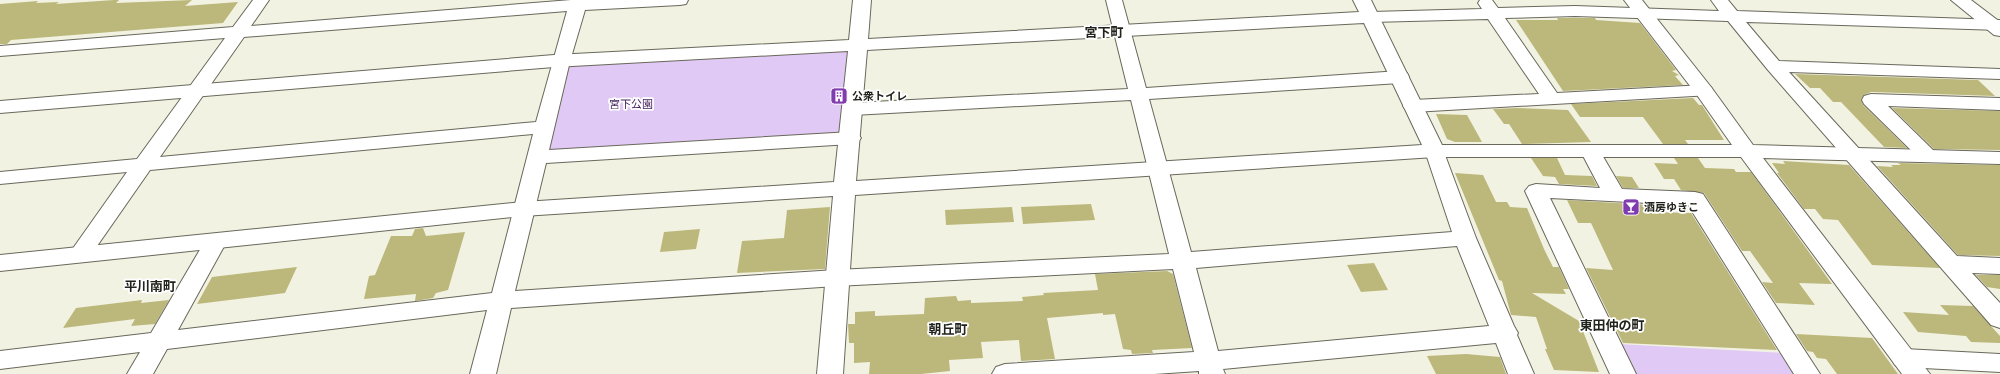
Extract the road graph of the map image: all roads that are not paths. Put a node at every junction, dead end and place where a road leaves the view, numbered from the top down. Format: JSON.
{"nodes":[{"id":1,"x":261,"y":0,"type":"edge"},
{"id":2,"x":680,"y":0,"type":"edge"},
{"id":3,"x":862,"y":0,"type":"edge"},
{"id":4,"x":1114,"y":0,"type":"edge"},
{"id":5,"x":1719,"y":0,"type":"edge"},
{"id":6,"x":1960,"y":0,"type":"edge"},
{"id":7,"x":578,"y":2,"type":"edge"},
{"id":8,"x":1488,"y":6,"type":"edge"},
{"id":9,"x":1638,"y":6,"type":"edge"},
{"id":10,"x":1367,"y":8,"type":"edge"},
{"id":11,"x":1733,"y":17,"type":"junction"},
{"id":12,"x":1997,"y":27,"type":"edge"},
{"id":13,"x":1122,"y":30,"type":"junction"},
{"id":14,"x":238,"y":31,"type":"junction"},
{"id":15,"x":858,"y":44,"type":"junction"},
{"id":16,"x":0,"y":50,"type":"edge"},
{"id":17,"x":561,"y":61,"type":"junction"},
{"id":18,"x":1774,"y":66,"type":"junction"},
{"id":19,"x":2000,"y":74,"type":"edge"},
{"id":20,"x":1400,"y":78,"type":"junction"},
{"id":21,"x":196,"y":91,"type":"junction"},
{"id":22,"x":1704,"y":91,"type":"junction"},
{"id":23,"x":1139,"y":94,"type":"junction"},
{"id":24,"x":1552,"y":99,"type":"junction"},
{"id":25,"x":2000,"y":104,"type":"edge"},
{"id":26,"x":1413,"y":106,"type":"junction"},
{"id":27,"x":0,"y":107,"type":"edge"},
{"id":28,"x":853,"y":109,"type":"junction"},
{"id":29,"x":545,"y":126,"type":"junction"},
{"id":30,"x":851,"y":138,"type":"junction"},
{"id":31,"x":1747,"y":151,"type":"junction"},
{"id":32,"x":1435,"y":152,"type":"junction"},
{"id":33,"x":1590,"y":152,"type":"junction"},
{"id":34,"x":1852,"y":154,"type":"junction"},
{"id":35,"x":1927,"y":155,"type":"junction"},
{"id":36,"x":538,"y":157,"type":"junction"},
{"id":37,"x":2000,"y":158,"type":"edge"},
{"id":38,"x":145,"y":164,"type":"junction"},
{"id":39,"x":1159,"y":170,"type":"junction"},
{"id":40,"x":0,"y":178,"type":"edge"},
{"id":41,"x":845,"y":189,"type":"junction"},
{"id":42,"x":1615,"y":195,"type":"junction"},
{"id":43,"x":523,"y":210,"type":"junction"},
{"id":44,"x":1465,"y":238,"type":"junction"},
{"id":45,"x":216,"y":241,"type":"junction"},
{"id":46,"x":80,"y":254,"type":"junction"},
{"id":47,"x":1182,"y":261,"type":"junction"},
{"id":48,"x":0,"y":263,"type":"edge"},
{"id":49,"x":1951,"y":264,"type":"junction"},
{"id":50,"x":2000,"y":266,"type":"edge"},
{"id":51,"x":836,"y":278,"type":"junction"},
{"id":52,"x":501,"y":300,"type":"junction"},
{"id":53,"x":2000,"y":319,"type":"edge"},
{"id":54,"x":1506,"y":333,"type":"junction"},
{"id":55,"x":158,"y":342,"type":"junction"},
{"id":56,"x":0,"y":360,"type":"edge"},
{"id":57,"x":2000,"y":363,"type":"edge"},
{"id":58,"x":1910,"y":366,"type":"edge"},
{"id":59,"x":1210,"y":367,"type":"edge"},
{"id":60,"x":140,"y":374,"type":"edge"},
{"id":61,"x":483,"y":374,"type":"edge"},
{"id":62,"x":830,"y":374,"type":"edge"},
{"id":63,"x":1005,"y":374,"type":"edge"},
{"id":64,"x":1521,"y":374,"type":"edge"},
{"id":65,"x":1623,"y":374,"type":"edge"},
{"id":66,"x":1807,"y":374,"type":"edge"}],
"edges":[{"from":1,"to":14,"type":"street"},
{"from":2,"to":7,"type":"street"},
{"from":3,"to":15,"type":"street"},
{"from":4,"to":13,"type":"street"},
{"from":5,"to":11,"type":"street"},
{"from":6,"to":12,"type":"street"},
{"from":7,"to":14,"type":"street"},
{"from":7,"to":17,"type":"street"},
{"from":8,"to":9,"type":"street"},
{"from":8,"to":10,"type":"street"},
{"from":8,"to":24,"type":"street"},
{"from":9,"to":11,"type":"street"},
{"from":9,"to":22,"type":"street"},
{"from":10,"to":13,"type":"street"},
{"from":10,"to":20,"type":"street"},
{"from":11,"to":12,"type":"street"},
{"from":11,"to":18,"type":"street"},
{"from":13,"to":15,"type":"street"},
{"from":13,"to":23,"type":"street"},
{"from":14,"to":16,"type":"street"},
{"from":14,"to":21,"type":"street"},
{"from":15,"to":17,"type":"street"},
{"from":15,"to":28,"type":"street"},
{"from":17,"to":21,"type":"street"},
{"from":17,"to":29,"type":"street"},
{"from":18,"to":19,"type":"street"},
{"from":18,"to":34,"type":"street"},
{"from":20,"to":23,"type":"street"},
{"from":20,"to":26,"type":"street"},
{"from":21,"to":27,"type":"street"},
{"from":21,"to":38,"type":"street"},
{"from":22,"to":24,"type":"street"},
{"from":22,"to":31,"type":"street"},
{"from":23,"to":28,"type":"street"},
{"from":23,"to":39,"type":"street"},
{"from":24,"to":26,"type":"street"},
{"from":25,"to":35,"type":"street"},
{"from":26,"to":32,"type":"street"},
{"from":28,"to":30,"type":"street"},
{"from":29,"to":36,"type":"street"},
{"from":29,"to":38,"type":"street"},
{"from":30,"to":36,"type":"street"},
{"from":30,"to":41,"type":"street"},
{"from":31,"to":33,"type":"street"},
{"from":31,"to":34,"type":"street"},
{"from":31,"to":58,"type":"street"},
{"from":32,"to":33,"type":"street"},
{"from":32,"to":39,"type":"street"},
{"from":32,"to":44,"type":"street"},
{"from":33,"to":42,"type":"street"},
{"from":34,"to":35,"type":"street"},
{"from":34,"to":49,"type":"street"},
{"from":35,"to":37,"type":"street"},
{"from":36,"to":43,"type":"street"},
{"from":38,"to":40,"type":"street"},
{"from":38,"to":46,"type":"street"},
{"from":39,"to":41,"type":"street"},
{"from":39,"to":47,"type":"street"},
{"from":41,"to":43,"type":"street"},
{"from":41,"to":51,"type":"street"},
{"from":42,"to":65,"type":"street"},
{"from":42,"to":66,"type":"street"},
{"from":43,"to":45,"type":"street"},
{"from":43,"to":52,"type":"street"},
{"from":44,"to":47,"type":"street"},
{"from":44,"to":54,"type":"street"},
{"from":45,"to":46,"type":"street"},
{"from":45,"to":55,"type":"street"},
{"from":46,"to":48,"type":"street"},
{"from":47,"to":51,"type":"street"},
{"from":47,"to":59,"type":"street"},
{"from":49,"to":50,"type":"street"},
{"from":49,"to":53,"type":"street"},
{"from":51,"to":52,"type":"street"},
{"from":51,"to":62,"type":"street"},
{"from":52,"to":55,"type":"street"},
{"from":52,"to":61,"type":"street"},
{"from":54,"to":59,"type":"street"},
{"from":54,"to":64,"type":"street"},
{"from":55,"to":56,"type":"street"},
{"from":55,"to":60,"type":"street"},
{"from":57,"to":58,"type":"street"},
{"from":59,"to":63,"type":"street"}]}
